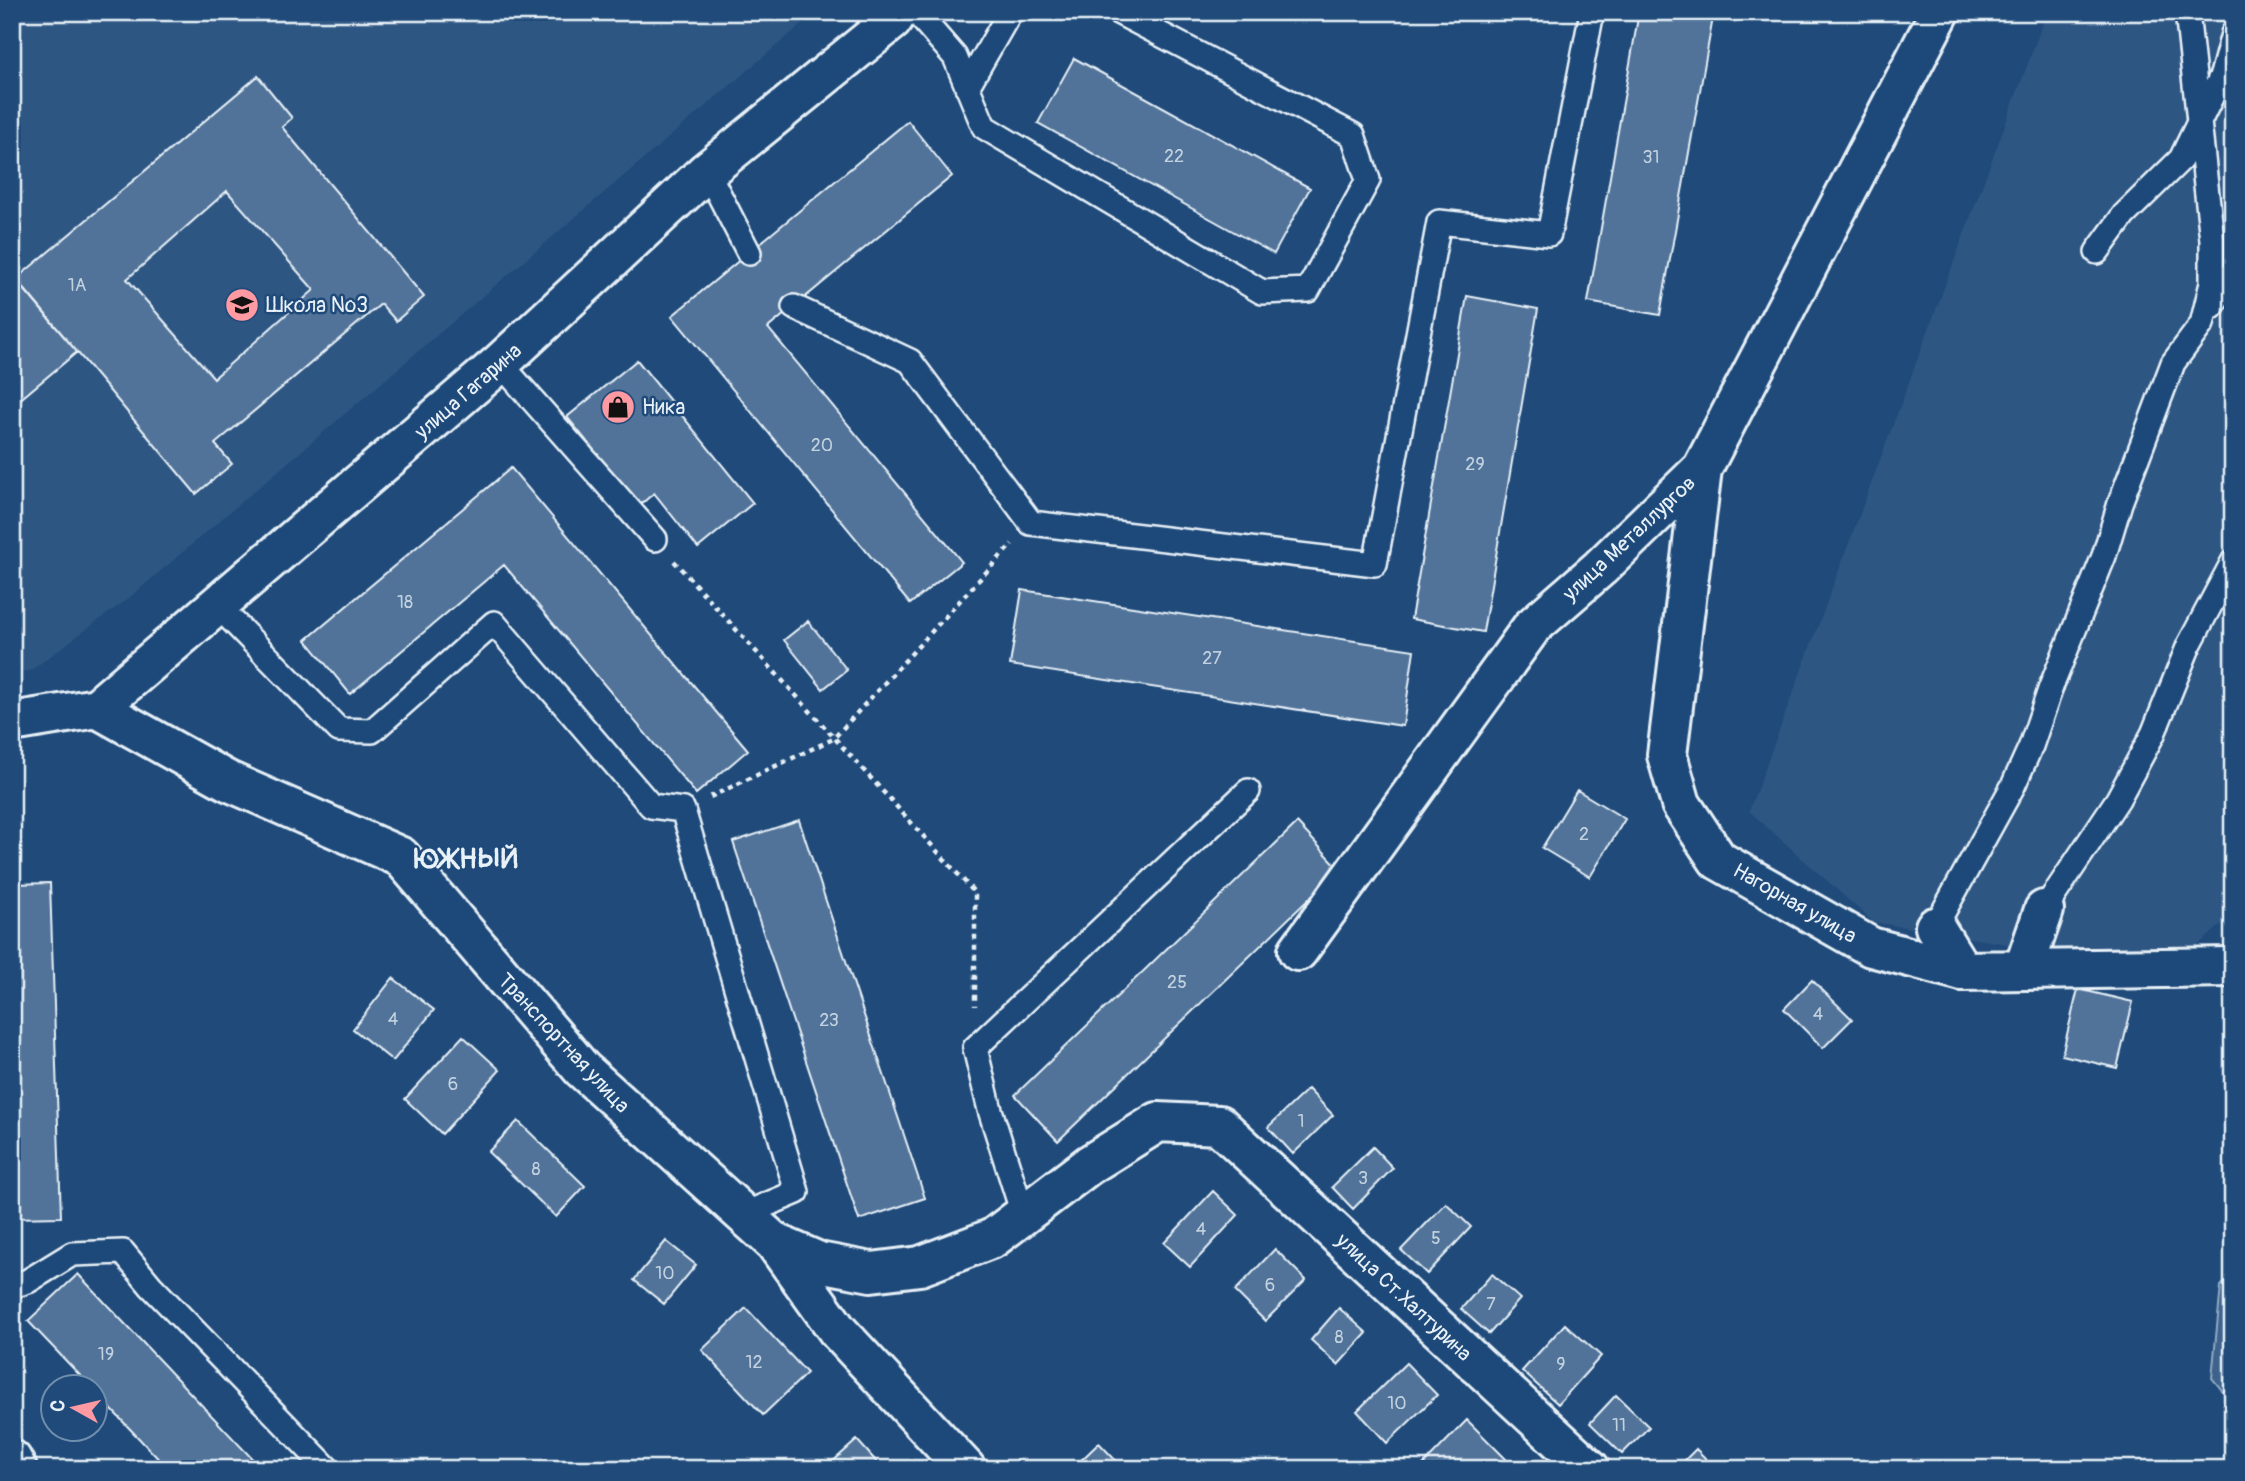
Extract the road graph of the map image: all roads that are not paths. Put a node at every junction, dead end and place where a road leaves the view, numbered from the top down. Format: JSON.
{"nodes":[{"id":1,"x":898,"y":12,"type":"edge"},
{"id":2,"x":916,"y":12,"type":"edge"},
{"id":3,"x":1010,"y":12,"type":"edge"},
{"id":4,"x":1118,"y":12,"type":"edge"},
{"id":5,"x":1592,"y":12,"type":"edge"},
{"id":6,"x":1940,"y":12,"type":"edge"},
{"id":7,"x":2187,"y":12,"type":"edge"},
{"id":8,"x":2233,"y":34,"type":"edge"},
{"id":9,"x":967,"y":87,"type":"junction"},
{"id":10,"x":2199,"y":117,"type":"junction"},
{"id":11,"x":707,"y":171,"type":"junction"},
{"id":12,"x":2097,"y":252,"type":"dead end"},
{"id":13,"x":749,"y":253,"type":"dead end"},
{"id":14,"x":2233,"y":274,"type":"edge"},
{"id":15,"x":794,"y":307,"type":"dead end"},
{"id":16,"x":2202,"y":324,"type":"junction"},
{"id":17,"x":500,"y":363,"type":"junction"},
{"id":18,"x":1702,"y":469,"type":"junction"},
{"id":19,"x":655,"y":539,"type":"road end"},
{"id":20,"x":2233,"y":562,"type":"edge"},
{"id":21,"x":218,"y":606,"type":"junction"},
{"id":22,"x":97,"y":708,"type":"junction"},
{"id":23,"x":12,"y":723,"type":"edge"},
{"id":24,"x":1248,"y":791,"type":"dead end"},
{"id":25,"x":2044,"y":910,"type":"joint"},
{"id":26,"x":1935,"y":927,"type":"joint"},
{"id":27,"x":1298,"y":951,"type":"dead end"},
{"id":28,"x":2233,"y":967,"type":"edge"},
{"id":29,"x":2024,"y":968,"type":"junction"},
{"id":30,"x":1962,"y":971,"type":"junction"},
{"id":31,"x":1023,"y":1214,"type":"junction"},
{"id":32,"x":742,"y":1215,"type":"junction"},
{"id":33,"x":775,"y":1243,"type":"junction"},
{"id":34,"x":12,"y":1286,"type":"edge"},
{"id":35,"x":12,"y":1460,"type":"edge"},
{"id":36,"x":17,"y":1469,"type":"edge"},
{"id":37,"x":328,"y":1469,"type":"edge"},
{"id":38,"x":966,"y":1469,"type":"edge"},
{"id":39,"x":1590,"y":1469,"type":"edge"}],
"edges":[{"from":1,"to":11,"type":"street","name":"улица Гагарина"},
{"from":2,"to":9,"type":"lane"},
{"from":3,"to":9,"type":"lane"},
{"from":4,"to":9,"type":"lane"},
{"from":5,"to":15,"type":"lane"},
{"from":6,"to":18,"type":"street","name":"улица Металлургов"},
{"from":7,"to":10,"type":"lane"},
{"from":8,"to":10,"type":"lane"},
{"from":10,"to":12,"type":"lane"},
{"from":10,"to":16,"type":"lane"},
{"from":11,"to":13,"type":"lane"},
{"from":11,"to":17,"type":"street","name":"улица Гагарина"},
{"from":14,"to":16,"type":"lane"},
{"from":16,"to":26,"type":"lane"},
{"from":17,"to":19,"type":"lane"},
{"from":17,"to":21,"type":"street","name":"улица Гагарина"},
{"from":18,"to":27,"type":"street","name":"улица Металлургов"},
{"from":18,"to":30,"type":"street","name":"Нагорная улица"},
{"from":20,"to":25,"type":"lane"},
{"from":21,"to":22,"type":"street","name":"улица Гагарина"},
{"from":21,"to":32,"type":"lane"},
{"from":22,"to":23,"type":"street"},
{"from":22,"to":32,"type":"street","name":"Транспортная улица"},
{"from":24,"to":31,"type":"lane"},
{"from":25,"to":29,"type":"street"},
{"from":26,"to":30,"type":"street"},
{"from":28,"to":29,"type":"street","name":"Нагорная улица"},
{"from":29,"to":30,"type":"street","name":"Нагорная улица"},
{"from":31,"to":33,"type":"street"},
{"from":31,"to":39,"type":"street","name":"улица Ст.Халтурина"},
{"from":32,"to":33,"type":"street","name":"Транспортная улица"},
{"from":33,"to":38,"type":"street","name":"Транспортная улица"},
{"from":34,"to":37,"type":"lane"},
{"from":35,"to":36,"type":"street"}]}
